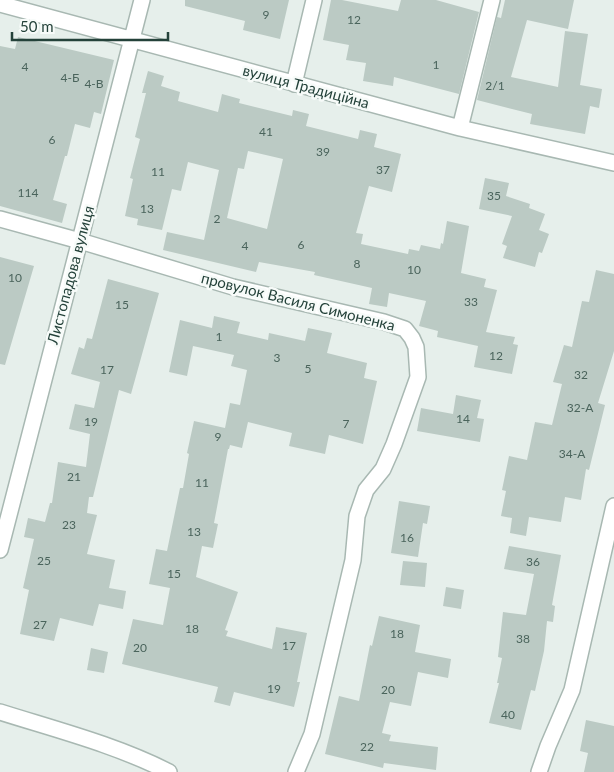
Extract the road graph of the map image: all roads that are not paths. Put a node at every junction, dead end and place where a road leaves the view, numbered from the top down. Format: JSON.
{"nodes":[{"id":1,"x":142,"y":0,"type":"edge"},
{"id":2,"x":314,"y":0,"type":"edge"},
{"id":3,"x":492,"y":0,"type":"edge"},
{"id":4,"x":0,"y":4,"type":"edge"},
{"id":5,"x":132,"y":39,"type":"junction"},
{"id":6,"x":294,"y":84,"type":"junction"},
{"id":7,"x":460,"y":128,"type":"junction"},
{"id":8,"x":614,"y":163,"type":"edge"},
{"id":9,"x":0,"y":219,"type":"edge"},
{"id":10,"x":80,"y":241,"type":"junction"},
{"id":11,"x":614,"y":506,"type":"edge"},
{"id":12,"x":0,"y":550,"type":"edge"},
{"id":13,"x":0,"y":712,"type":"edge"},
{"id":14,"x":169,"y":772,"type":"edge"},
{"id":15,"x":296,"y":772,"type":"edge"},
{"id":16,"x":539,"y":772,"type":"edge"}],
"edges":[{"from":1,"to":5,"type":"street","name":"Листопадова вулиця"},
{"from":2,"to":6,"type":"street"},
{"from":3,"to":7,"type":"street"},
{"from":4,"to":5,"type":"street","name":"вулиця Традиційна"},
{"from":5,"to":6,"type":"street","name":"вулиця Традиційна"},
{"from":5,"to":10,"type":"street","name":"Листопадова вулиця"},
{"from":6,"to":7,"type":"street","name":"вулиця Традиційна"},
{"from":7,"to":8,"type":"street","name":"вулиця Традиційна"},
{"from":9,"to":10,"type":"street","name":"провулок Василя Симоненка"},
{"from":10,"to":12,"type":"street","name":"Листопадова вулиця"},
{"from":10,"to":15,"type":"street","name":"провулок Василя Симоненка"},
{"from":11,"to":16,"type":"street"},
{"from":13,"to":14,"type":"street"}]}
